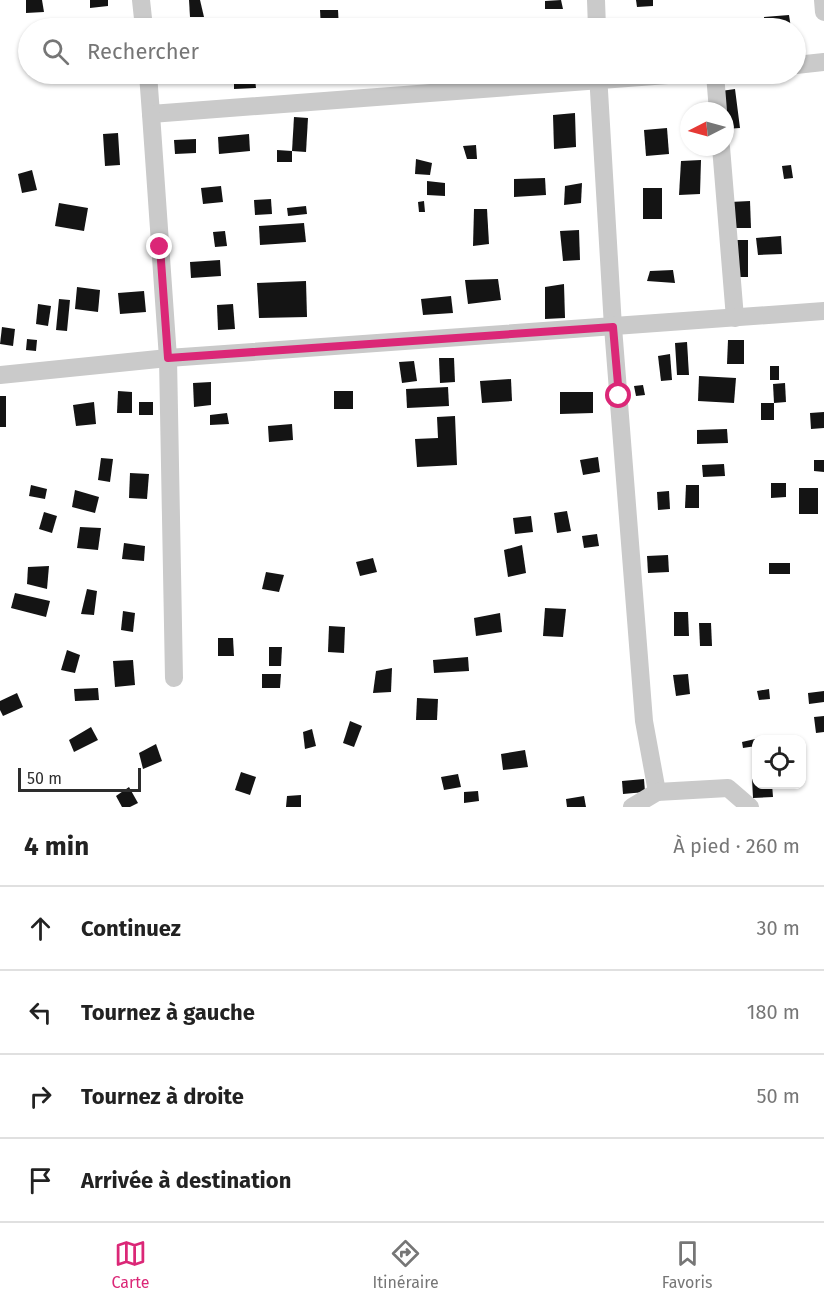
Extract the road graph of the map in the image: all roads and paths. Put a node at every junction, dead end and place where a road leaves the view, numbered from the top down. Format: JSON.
{"nodes":[{"id":1,"x":141,"y":0,"type":"edge"},
{"id":2,"x":596,"y":0,"type":"edge"},
{"id":3,"x":823,"y":0,"type":"edge"},
{"id":4,"x":824,"y":12,"type":"edge"},
{"id":5,"x":143,"y":18,"type":"edge"},
{"id":6,"x":597,"y":18,"type":"edge"},
{"id":7,"x":824,"y":62,"type":"edge"},
{"id":8,"x":806,"y":63,"type":"edge"},
{"id":9,"x":149,"y":84,"type":"edge"},
{"id":10,"x":513,"y":84,"type":"edge"},
{"id":11,"x":598,"y":84,"type":"edge"},
{"id":12,"x":716,"y":84,"type":"edge"},
{"id":13,"x":717,"y":102,"type":"edge"},
{"id":14,"x":151,"y":114,"type":"junction"},
{"id":15,"x":722,"y":156,"type":"edge"},
{"id":16,"x":824,"y":311,"type":"edge"},
{"id":17,"x":735,"y":318,"type":"junction"},
{"id":18,"x":613,"y":327,"type":"junction"},
{"id":19,"x":168,"y":358,"type":"junction"},
{"id":20,"x":0,"y":375,"type":"edge"},
{"id":21,"x":174,"y":678,"type":"dead end"},
{"id":22,"x":657,"y":792,"type":"junction"},
{"id":23,"x":632,"y":807,"type":"edge"},
{"id":24,"x":750,"y":807,"type":"edge"}],
"edges":[{"from":1,"to":5,"type":"street"},
{"from":2,"to":6,"type":"street"},
{"from":3,"to":4,"type":"street"},
{"from":7,"to":8,"type":"street"},
{"from":9,"to":14,"type":"street"},
{"from":10,"to":14,"type":"street"},
{"from":11,"to":18,"type":"street"},
{"from":12,"to":13,"type":"street"},
{"from":14,"to":19,"type":"street"},
{"from":15,"to":17,"type":"street"},
{"from":16,"to":17,"type":"street"},
{"from":17,"to":18,"type":"street"},
{"from":18,"to":19,"type":"street"},
{"from":18,"to":22,"type":"street"},
{"from":19,"to":20,"type":"street"},
{"from":19,"to":21,"type":"street"},
{"from":22,"to":23,"type":"street"},
{"from":22,"to":24,"type":"street"}]}
